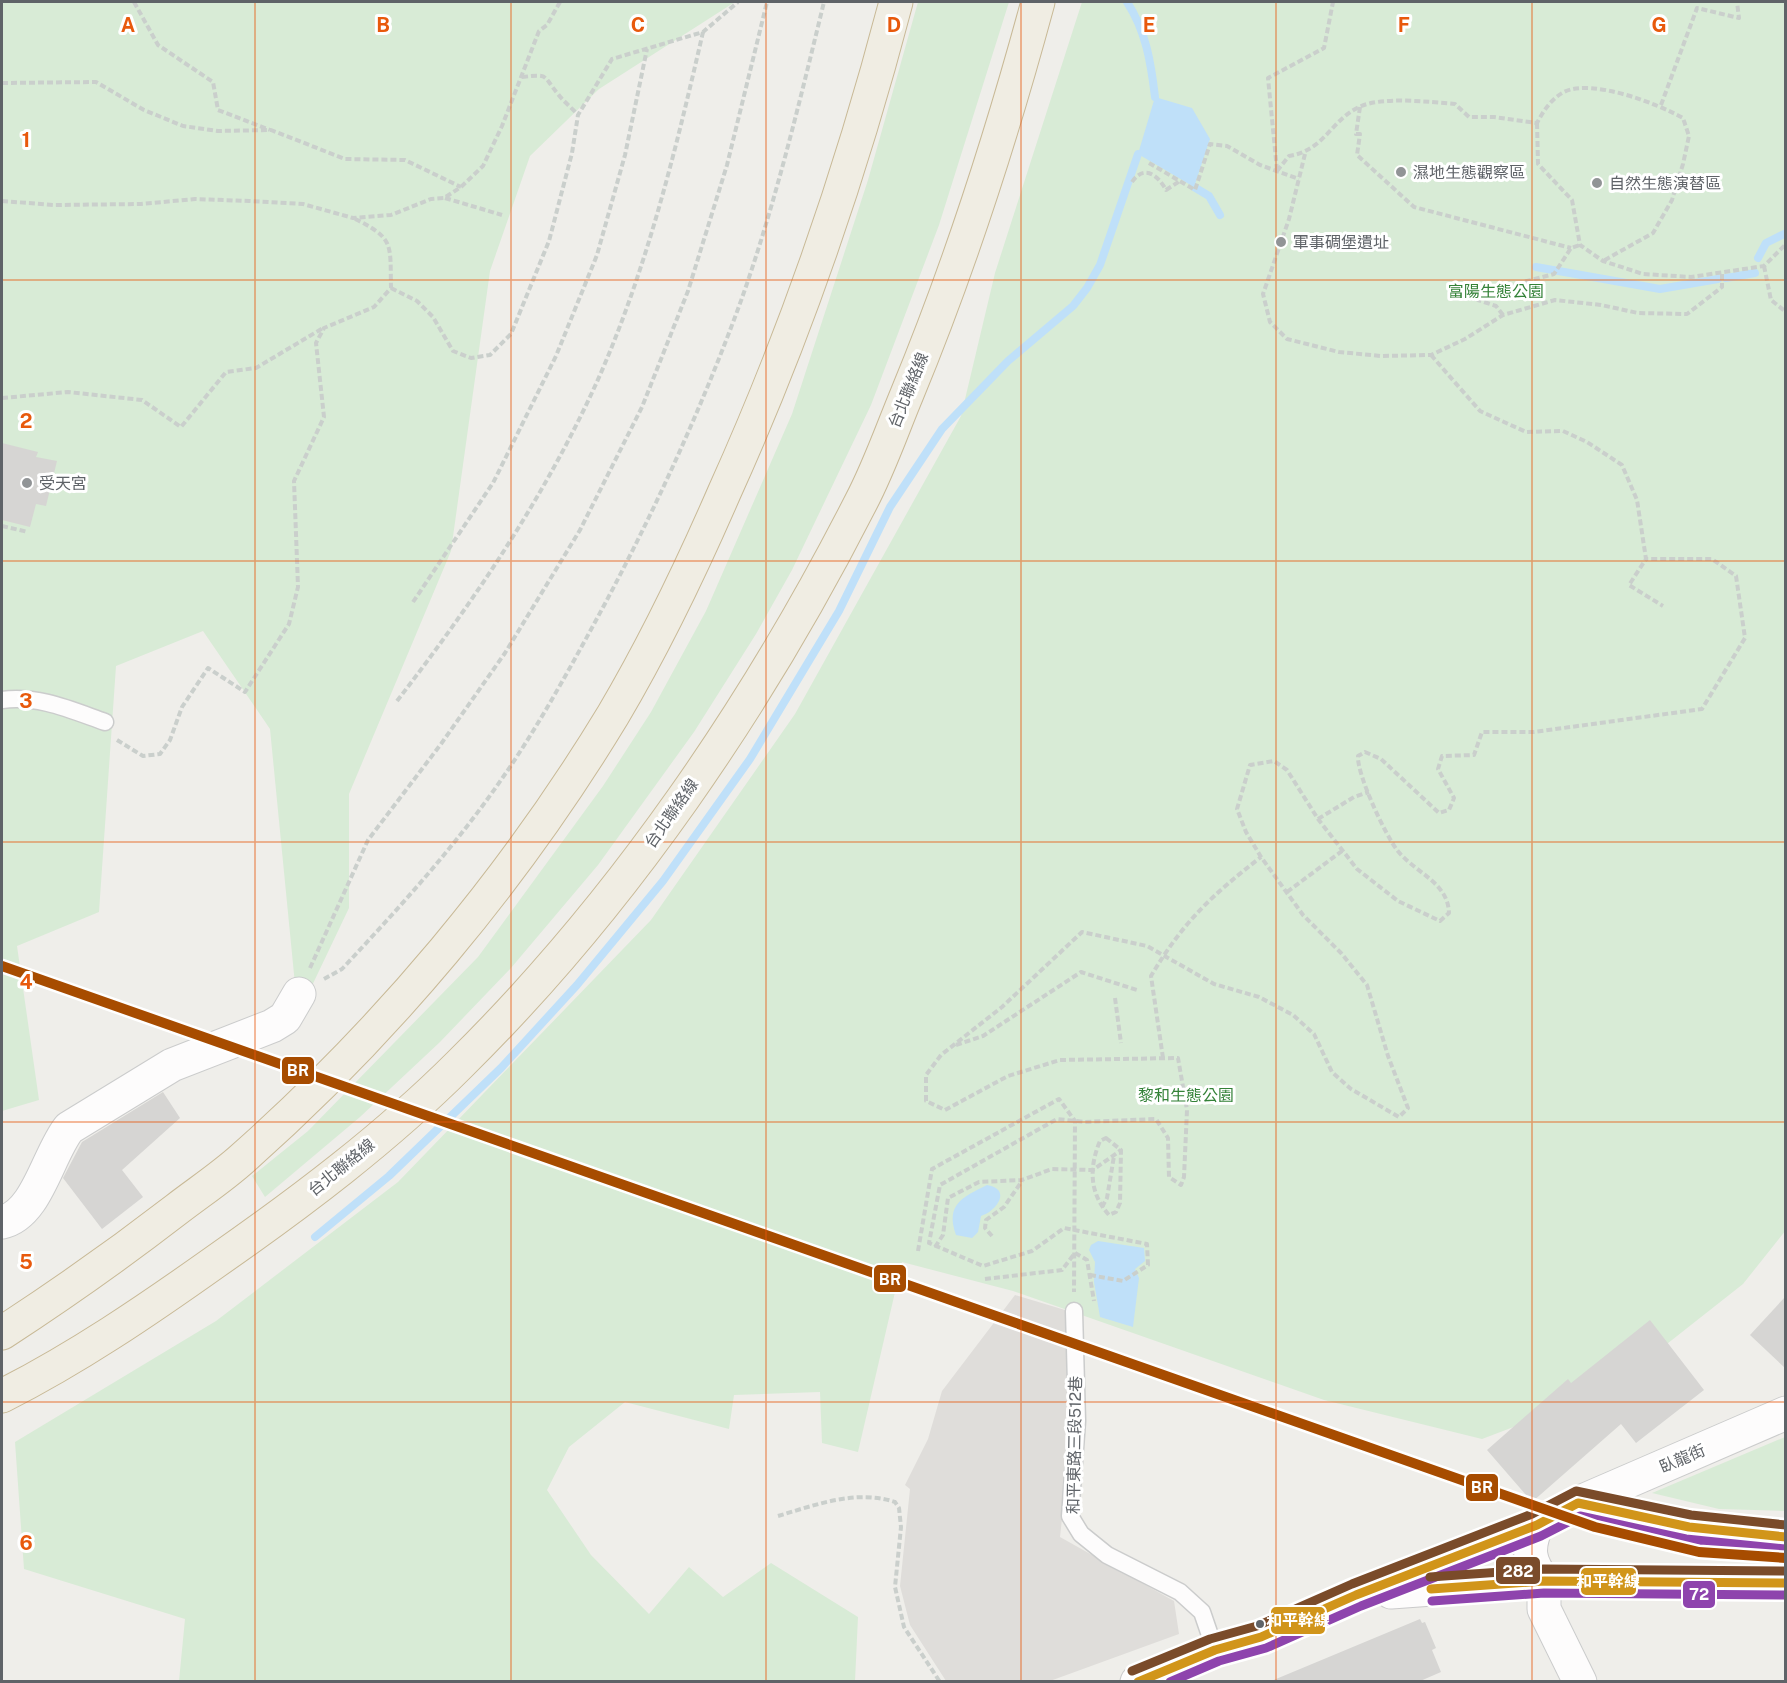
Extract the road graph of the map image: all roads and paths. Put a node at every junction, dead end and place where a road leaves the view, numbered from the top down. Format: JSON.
{"nodes":[{"id":1,"x":134,"y":2,"type":"edge"},
{"id":2,"x":560,"y":2,"type":"edge"},
{"id":3,"x":738,"y":2,"type":"edge"},
{"id":4,"x":767,"y":2,"type":"edge"},
{"id":5,"x":824,"y":2,"type":"edge"},
{"id":6,"x":896,"y":2,"type":"edge"},
{"id":7,"x":1038,"y":2,"type":"edge"},
{"id":8,"x":1333,"y":2,"type":"edge"},
{"id":9,"x":1737,"y":2,"type":"edge"},
{"id":10,"x":703,"y":32,"type":"junction"},
{"id":11,"x":647,"y":49,"type":"junction"},
{"id":12,"x":522,"y":77,"type":"junction"},
{"id":13,"x":2,"y":83,"type":"edge"},
{"id":14,"x":1661,"y":105,"type":"junction"},
{"id":15,"x":1360,"y":106,"type":"junction"},
{"id":16,"x":578,"y":116,"type":"junction"},
{"id":17,"x":1537,"y":123,"type":"junction"},
{"id":18,"x":271,"y":130,"type":"junction"},
{"id":19,"x":1305,"y":154,"type":"junction"},
{"id":20,"x":1149,"y":163,"type":"dead end"},
{"id":21,"x":1277,"y":171,"type":"junction"},
{"id":22,"x":1299,"y":179,"type":"junction"},
{"id":23,"x":1132,"y":182,"type":"dead end"},
{"id":24,"x":1180,"y":182,"type":"junction"},
{"id":25,"x":461,"y":187,"type":"junction"},
{"id":26,"x":444,"y":198,"type":"junction"},
{"id":27,"x":2,"y":201,"type":"edge"},
{"id":28,"x":502,"y":215,"type":"dead end"},
{"id":29,"x":353,"y":218,"type":"junction"},
{"id":30,"x":1785,"y":244,"type":"edge"},
{"id":31,"x":1580,"y":245,"type":"junction"},
{"id":32,"x":1571,"y":248,"type":"junction"},
{"id":33,"x":1603,"y":261,"type":"junction"},
{"id":34,"x":1764,"y":266,"type":"junction"},
{"id":35,"x":1722,"y":273,"type":"junction"},
{"id":36,"x":391,"y":288,"type":"junction"},
{"id":37,"x":1785,"y":312,"type":"edge"},
{"id":38,"x":1503,"y":315,"type":"junction"},
{"id":39,"x":324,"y":327,"type":"junction"},
{"id":40,"x":1431,"y":355,"type":"junction"},
{"id":41,"x":2,"y":398,"type":"edge"},
{"id":42,"x":2,"y":526,"type":"edge"},
{"id":43,"x":28,"y":532,"type":"dead end"},
{"id":44,"x":1646,"y":559,"type":"junction"},
{"id":45,"x":413,"y":602,"type":"dead end"},
{"id":46,"x":1663,"y":606,"type":"dead end"},
{"id":47,"x":2,"y":700,"type":"edge"},
{"id":48,"x":397,"y":701,"type":"dead end"},
{"id":49,"x":105,"y":722,"type":"joint"},
{"id":50,"x":1369,"y":792,"type":"junction"},
{"id":51,"x":1318,"y":819,"type":"junction"},
{"id":52,"x":1342,"y":851,"type":"junction"},
{"id":53,"x":1261,"y":857,"type":"junction"},
{"id":54,"x":1287,"y":892,"type":"junction"},
{"id":55,"x":1164,"y":956,"type":"junction"},
{"id":56,"x":342,"y":969,"type":"dead end"},
{"id":57,"x":1137,"y":990,"type":"dead end"},
{"id":58,"x":299,"y":994,"type":"joint"},
{"id":59,"x":1115,"y":998,"type":"dead end"},
{"id":60,"x":1121,"y":1043,"type":"dead end"},
{"id":61,"x":953,"y":1046,"type":"junction"},
{"id":62,"x":1163,"y":1058,"type":"junction"},
{"id":63,"x":1075,"y":1120,"type":"junction"},
{"id":64,"x":1121,"y":1150,"type":"junction"},
{"id":65,"x":1114,"y":1156,"type":"junction"},
{"id":66,"x":1075,"y":1169,"type":"junction"},
{"id":67,"x":1093,"y":1170,"type":"junction"},
{"id":68,"x":1022,"y":1180,"type":"junction"},
{"id":69,"x":1102,"y":1207,"type":"junction"},
{"id":70,"x":2,"y":1222,"type":"edge"},
{"id":71,"x":1075,"y":1228,"type":"junction"},
{"id":72,"x":992,"y":1236,"type":"dead end"},
{"id":73,"x":935,"y":1247,"type":"junction"},
{"id":74,"x":918,"y":1251,"type":"dead end"},
{"id":75,"x":1074,"y":1253,"type":"junction"},
{"id":76,"x":985,"y":1279,"type":"dead end"},
{"id":77,"x":1074,"y":1311,"type":"joint"},
{"id":78,"x":2,"y":1333,"type":"edge"},
{"id":79,"x":2,"y":1396,"type":"edge"},
{"id":80,"x":1785,"y":1413,"type":"edge"},
{"id":81,"x":1578,"y":1503,"type":"junction"},
{"id":82,"x":778,"y":1516,"type":"dead end"},
{"id":83,"x":1537,"y":1525,"type":"junction"},
{"id":84,"x":1785,"y":1537,"type":"edge"},
{"id":85,"x":1544,"y":1581,"type":"junction"},
{"id":86,"x":1785,"y":1583,"type":"edge"},
{"id":87,"x":1356,"y":1595,"type":"junction"},
{"id":88,"x":1215,"y":1650,"type":"junction"},
{"id":89,"x":1158,"y":1678,"type":"edge"},
{"id":90,"x":940,"y":1682,"type":"edge"},
{"id":91,"x":1580,"y":1682,"type":"edge"}],
"edges":[{"from":1,"to":18,"type":"path"},
{"from":2,"to":12,"type":"path"},
{"from":3,"to":10,"type":"path"},
{"from":4,"to":58,"type":"path"},
{"from":5,"to":56,"type":"path"},
{"from":6,"to":78,"type":"highway"},
{"from":7,"to":79,"type":"highway","name":"台北聯絡線"},
{"from":8,"to":21,"type":"path"},
{"from":9,"to":14,"type":"path"},
{"from":10,"to":11,"type":"path"},
{"from":10,"to":48,"type":"path"},
{"from":11,"to":16,"type":"path"},
{"from":11,"to":45,"type":"path"},
{"from":12,"to":16,"type":"path"},
{"from":12,"to":25,"type":"path"},
{"from":13,"to":18,"type":"path"},
{"from":14,"to":17,"type":"path"},
{"from":14,"to":33,"type":"path"},
{"from":15,"to":17,"type":"path"},
{"from":15,"to":19,"type":"path"},
{"from":15,"to":32,"type":"path"},
{"from":16,"to":36,"type":"path"},
{"from":17,"to":31,"type":"path"},
{"from":18,"to":25,"type":"path"},
{"from":19,"to":21,"type":"path"},
{"from":19,"to":22,"type":"path"},
{"from":20,"to":24,"type":"path"},
{"from":21,"to":22,"type":"path"},
{"from":21,"to":24,"type":"path"},
{"from":22,"to":40,"type":"path"},
{"from":23,"to":24,"type":"path"},
{"from":25,"to":26,"type":"path"},
{"from":26,"to":28,"type":"path"},
{"from":26,"to":29,"type":"path"},
{"from":27,"to":29,"type":"path"},
{"from":29,"to":36,"type":"path"},
{"from":30,"to":34,"type":"path"},
{"from":31,"to":32,"type":"path"},
{"from":31,"to":33,"type":"path"},
{"from":32,"to":38,"type":"path"},
{"from":33,"to":35,"type":"path"},
{"from":34,"to":35,"type":"path"},
{"from":34,"to":37,"type":"path"},
{"from":35,"to":38,"type":"path"},
{"from":36,"to":39,"type":"path"},
{"from":38,"to":40,"type":"path"},
{"from":39,"to":41,"type":"path"},
{"from":39,"to":49,"type":"path"},
{"from":40,"to":44,"type":"path"},
{"from":42,"to":43,"type":"path"},
{"from":44,"to":46,"type":"path"},
{"from":44,"to":50,"type":"path"},
{"from":47,"to":49,"type":"lane"},
{"from":50,"to":51,"type":"path"},
{"from":50,"to":52,"type":"path"},
{"from":51,"to":52,"type":"path"},
{"from":51,"to":53,"type":"path"},
{"from":52,"to":54,"type":"path"},
{"from":53,"to":54,"type":"path"},
{"from":53,"to":55,"type":"path"},
{"from":54,"to":55,"type":"path"},
{"from":55,"to":61,"type":"path"},
{"from":55,"to":62,"type":"path"},
{"from":57,"to":61,"type":"path"},
{"from":58,"to":70,"type":"main road"},
{"from":59,"to":60,"type":"path"},
{"from":61,"to":62,"type":"path"},
{"from":62,"to":63,"type":"path"},
{"from":63,"to":66,"type":"path"},
{"from":63,"to":73,"type":"path"},
{"from":63,"to":74,"type":"path"},
{"from":64,"to":65,"type":"path"},
{"from":64,"to":67,"type":"path"},
{"from":64,"to":69,"type":"path"},
{"from":65,"to":67,"type":"path"},
{"from":65,"to":69,"type":"path"},
{"from":66,"to":67,"type":"path"},
{"from":66,"to":68,"type":"path"},
{"from":66,"to":71,"type":"path"},
{"from":67,"to":69,"type":"path"},
{"from":68,"to":72,"type":"path"},
{"from":68,"to":73,"type":"path"},
{"from":71,"to":73,"type":"path"},
{"from":71,"to":75,"type":"path"},
{"from":71,"to":75,"type":"path"},
{"from":75,"to":76,"type":"path"},
{"from":75,"to":77,"type":"path"},
{"from":77,"to":88,"type":"lane","name":"和平東路三段512巷"},
{"from":80,"to":81,"type":"main road","name":"臥龍街"},
{"from":81,"to":83,"type":"main road","name":"臥龍街"},
{"from":81,"to":84,"type":"main road"},
{"from":82,"to":90,"type":"path"},
{"from":83,"to":85,"type":"main road"},
{"from":83,"to":87,"type":"main road","name":"臥龍街"},
{"from":85,"to":86,"type":"main road"},
{"from":85,"to":87,"type":"main road"},
{"from":85,"to":91,"type":"main road"},
{"from":87,"to":88,"type":"main road","name":"臥龍街"},
{"from":88,"to":89,"type":"main road","name":"臥龍街"}]}
